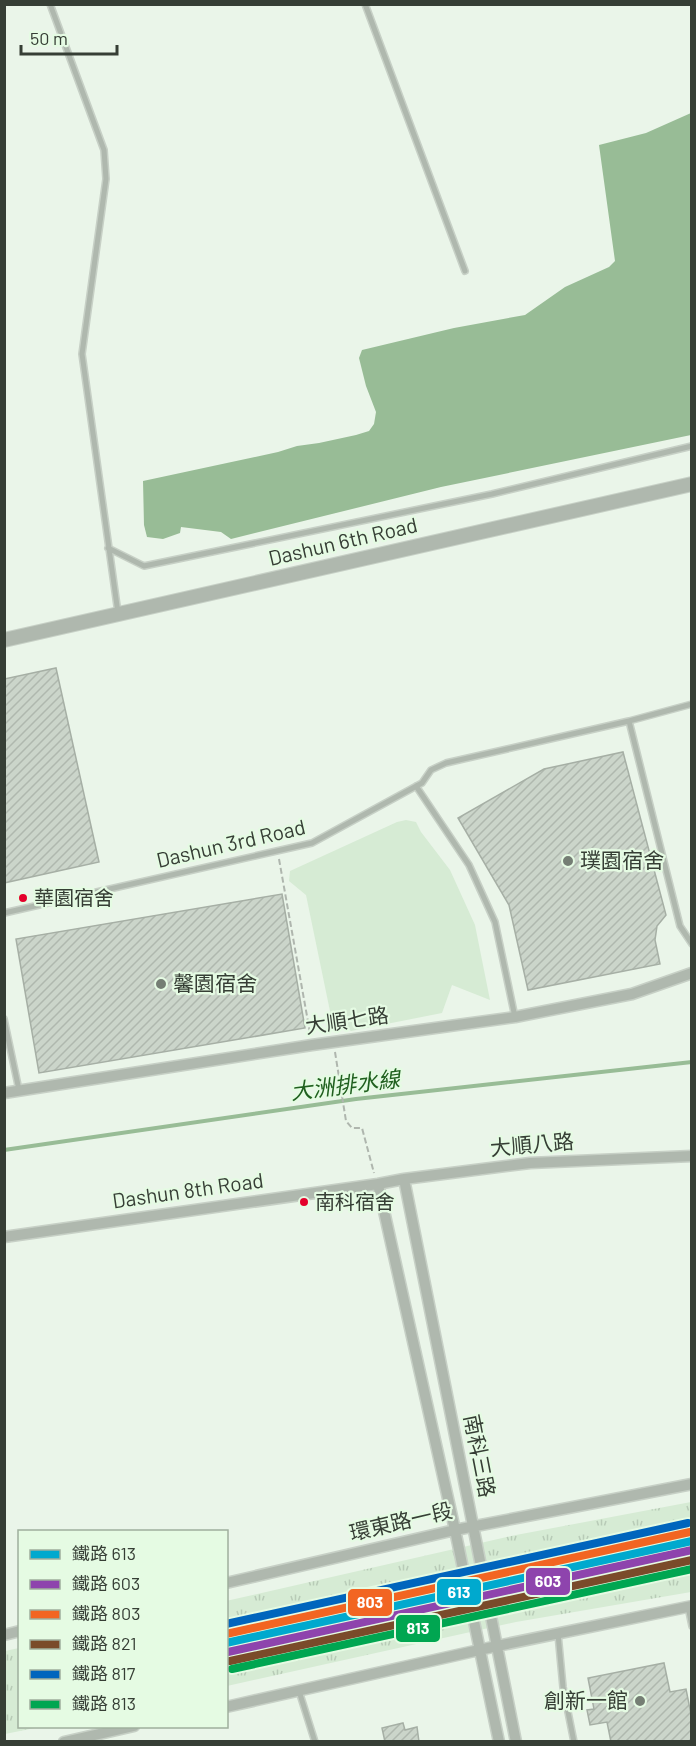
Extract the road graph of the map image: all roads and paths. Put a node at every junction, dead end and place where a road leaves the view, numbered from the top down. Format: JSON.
{"nodes":[{"id":1,"x":50,"y":4,"type":"edge"},
{"id":2,"x":365,"y":4,"type":"edge"},
{"id":3,"x":465,"y":271,"type":"dead end"},
{"id":4,"x":692,"y":446,"type":"edge"},
{"id":5,"x":692,"y":484,"type":"edge"},
{"id":6,"x":108,"y":548,"type":"junction"},
{"id":7,"x":118,"y":614,"type":"junction"},
{"id":8,"x":4,"y":640,"type":"edge"},
{"id":9,"x":692,"y":705,"type":"edge"},
{"id":10,"x":628,"y":721,"type":"junction"},
{"id":11,"x":416,"y":786,"type":"junction"},
{"id":12,"x":278,"y":851,"type":"junction"},
{"id":13,"x":4,"y":913,"type":"edge"},
{"id":14,"x":692,"y":944,"type":"edge"},
{"id":15,"x":692,"y":973,"type":"edge"},
{"id":16,"x":515,"y":1017,"type":"junction"},
{"id":17,"x":4,"y":1018,"type":"edge"},
{"id":18,"x":312,"y":1045,"type":"junction"},
{"id":19,"x":335,"y":1055,"type":"dead end"},
{"id":20,"x":19,"y":1090,"type":"junction"},
{"id":21,"x":4,"y":1093,"type":"edge"},
{"id":22,"x":692,"y":1156,"type":"edge"},
{"id":23,"x":404,"y":1179,"type":"junction"},
{"id":24,"x":378,"y":1184,"type":"junction"},
{"id":25,"x":4,"y":1237,"type":"edge"},
{"id":26,"x":692,"y":1484,"type":"edge"},
{"id":27,"x":473,"y":1526,"type":"junction"},
{"id":28,"x":455,"y":1530,"type":"junction"},
{"id":29,"x":228,"y":1583,"type":"edge"},
{"id":30,"x":690,"y":1607,"type":"edge"},
{"id":31,"x":692,"y":1626,"type":"edge"},
{"id":32,"x":558,"y":1634,"type":"junction"},
{"id":33,"x":497,"y":1646,"type":"junction"},
{"id":34,"x":480,"y":1650,"type":"junction"},
{"id":35,"x":299,"y":1691,"type":"junction"},
{"id":36,"x":228,"y":1707,"type":"edge"},
{"id":37,"x":125,"y":1728,"type":"edge"},
{"id":38,"x":64,"y":1742,"type":"edge"},
{"id":39,"x":315,"y":1742,"type":"edge"},
{"id":40,"x":499,"y":1742,"type":"edge"},
{"id":41,"x":516,"y":1742,"type":"edge"},
{"id":42,"x":574,"y":1742,"type":"edge"}],
"edges":[{"from":1,"to":6,"type":"lane"},
{"from":2,"to":3,"type":"lane"},
{"from":4,"to":6,"type":"lane"},
{"from":5,"to":7,"type":"street","name":"Dashun 6th Road"},
{"from":6,"to":7,"type":"lane"},
{"from":7,"to":8,"type":"street","name":"Dashun 6th Road"},
{"from":9,"to":10,"type":"lane","name":"Dashun 3rd Road"},
{"from":10,"to":11,"type":"lane","name":"Dashun 3rd Road"},
{"from":10,"to":14,"type":"lane"},
{"from":11,"to":12,"type":"lane","name":"Dashun 3rd Road"},
{"from":11,"to":16,"type":"lane"},
{"from":12,"to":13,"type":"lane","name":"Dashun 3rd Road"},
{"from":12,"to":18,"type":"path"},
{"from":15,"to":16,"type":"street","name":"大順七路"},
{"from":16,"to":18,"type":"street","name":"大順七路"},
{"from":17,"to":20,"type":"lane"},
{"from":18,"to":20,"type":"street","name":"大順七路"},
{"from":19,"to":24,"type":"path"},
{"from":20,"to":21,"type":"street","name":"大順七路"},
{"from":22,"to":23,"type":"street","name":"大順八路"},
{"from":23,"to":24,"type":"street","name":"大順八路"},
{"from":23,"to":27,"type":"street","name":"南科三路"},
{"from":24,"to":25,"type":"street","name":"Dashun 8th Road"},
{"from":24,"to":28,"type":"street","name":"南科三路"},
{"from":26,"to":27,"type":"street","name":"環東路一段"},
{"from":27,"to":28,"type":"street","name":"環東路一段"},
{"from":27,"to":33,"type":"street","name":"南科三路"},
{"from":28,"to":29,"type":"street","name":"環東路一段"},
{"from":28,"to":34,"type":"street","name":"南科三路"},
{"from":30,"to":31,"type":"lane"},
{"from":30,"to":32,"type":"street"},
{"from":32,"to":33,"type":"street"},
{"from":32,"to":42,"type":"lane"},
{"from":33,"to":34,"type":"street"},
{"from":33,"to":41,"type":"street","name":"南科三路"},
{"from":34,"to":35,"type":"street"},
{"from":34,"to":40,"type":"street","name":"南科三路"},
{"from":35,"to":36,"type":"street"},
{"from":35,"to":39,"type":"lane"},
{"from":37,"to":38,"type":"street"}]}
